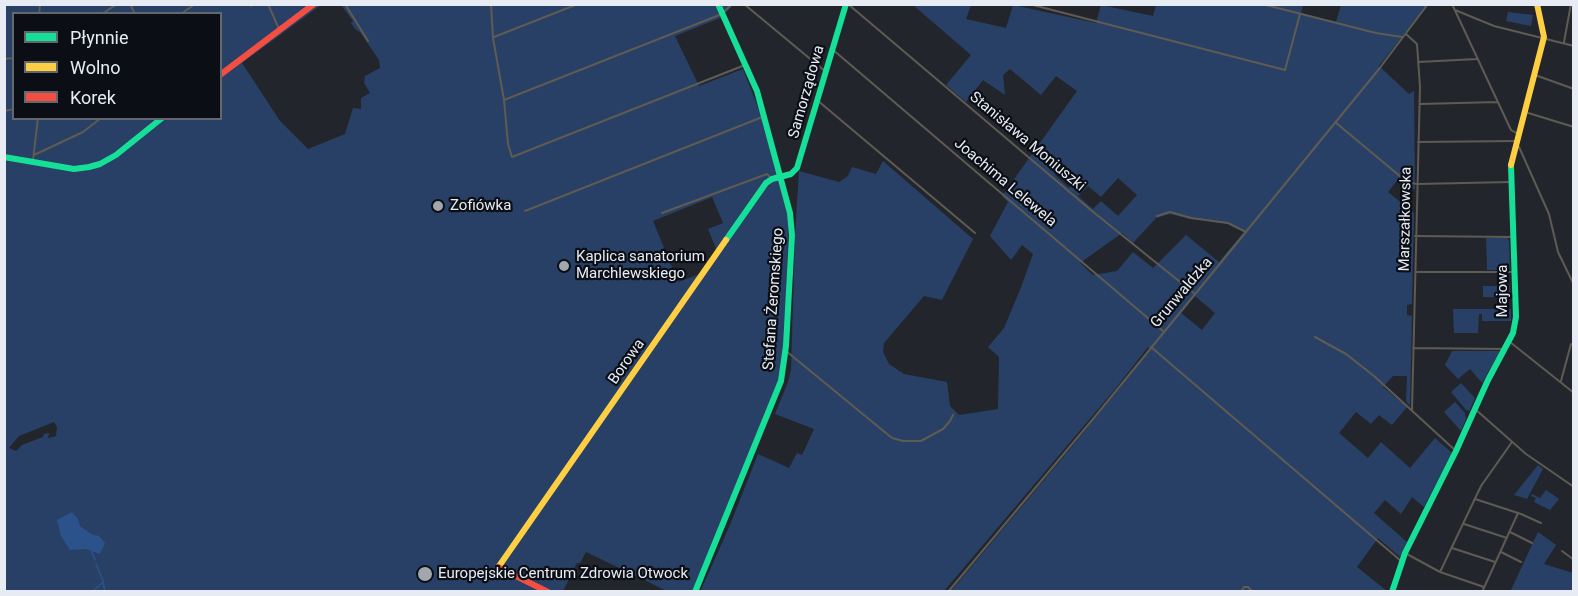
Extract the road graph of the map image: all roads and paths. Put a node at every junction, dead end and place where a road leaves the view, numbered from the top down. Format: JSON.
{"nodes":[{"id":1,"x":268,"y":4,"type":"edge"},
{"id":2,"x":314,"y":4,"type":"edge"},
{"id":3,"x":345,"y":4,"type":"edge"},
{"id":4,"x":491,"y":4,"type":"edge"},
{"id":5,"x":578,"y":4,"type":"edge"},
{"id":6,"x":718,"y":4,"type":"edge"},
{"id":7,"x":732,"y":4,"type":"edge"},
{"id":8,"x":744,"y":4,"type":"edge"},
{"id":9,"x":847,"y":4,"type":"edge"},
{"id":10,"x":1029,"y":4,"type":"edge"},
{"id":11,"x":1262,"y":4,"type":"edge"},
{"id":12,"x":1428,"y":4,"type":"edge"},
{"id":13,"x":1452,"y":4,"type":"edge"},
{"id":14,"x":1537,"y":4,"type":"edge"},
{"id":15,"x":1571,"y":4,"type":"edge"},
{"id":16,"x":1455,"y":10,"type":"junction"},
{"id":17,"x":722,"y":14,"type":"junction"},
{"id":18,"x":1300,"y":14,"type":"junction"},
{"id":19,"x":279,"y":31,"type":"junction"},
{"id":20,"x":1406,"y":34,"type":"junction"},
{"id":21,"x":1544,"y":37,"type":"junction"},
{"id":22,"x":493,"y":38,"type":"junction"},
{"id":23,"x":1403,"y":38,"type":"junction"},
{"id":24,"x":368,"y":41,"type":"dead end"},
{"id":25,"x":1564,"y":42,"type":"junction"},
{"id":26,"x":1574,"y":46,"type":"edge"},
{"id":27,"x":832,"y":49,"type":"junction"},
{"id":28,"x":1477,"y":59,"type":"junction"},
{"id":29,"x":1418,"y":62,"type":"junction"},
{"id":30,"x":745,"y":65,"type":"junction"},
{"id":31,"x":825,"y":72,"type":"junction"},
{"id":32,"x":222,"y":74,"type":"edge"},
{"id":33,"x":1536,"y":75,"type":"junction"},
{"id":34,"x":1574,"y":89,"type":"edge"},
{"id":35,"x":504,"y":100,"type":"junction"},
{"id":36,"x":817,"y":100,"type":"junction"},
{"id":37,"x":1498,"y":102,"type":"junction"},
{"id":38,"x":1419,"y":104,"type":"junction"},
{"id":39,"x":1525,"y":111,"type":"junction"},
{"id":40,"x":765,"y":116,"type":"junction"},
{"id":41,"x":38,"y":120,"type":"edge"},
{"id":42,"x":98,"y":120,"type":"edge"},
{"id":43,"x":160,"y":120,"type":"edge"},
{"id":44,"x":1335,"y":122,"type":"junction"},
{"id":45,"x":1574,"y":127,"type":"edge"},
{"id":46,"x":1418,"y":142,"type":"junction"},
{"id":47,"x":1515,"y":143,"type":"junction"},
{"id":48,"x":1521,"y":153,"type":"junction"},
{"id":49,"x":4,"y":157,"type":"edge"},
{"id":50,"x":34,"y":158,"type":"junction"},
{"id":51,"x":782,"y":177,"type":"junction"},
{"id":52,"x":772,"y":179,"type":"junction"},
{"id":53,"x":1512,"y":182,"type":"junction"},
{"id":54,"x":1417,"y":184,"type":"junction"},
{"id":55,"x":525,"y":211,"type":"dead end"},
{"id":56,"x":662,"y":213,"type":"dead end"},
{"id":57,"x":1157,"y":216,"type":"dead end"},
{"id":58,"x":1246,"y":232,"type":"junction"},
{"id":59,"x":975,"y":233,"type":"dead end"},
{"id":60,"x":1415,"y":237,"type":"junction"},
{"id":61,"x":1514,"y":237,"type":"junction"},
{"id":62,"x":1415,"y":272,"type":"junction"},
{"id":63,"x":1515,"y":272,"type":"junction"},
{"id":64,"x":1574,"y":285,"type":"edge"},
{"id":65,"x":1195,"y":294,"type":"junction"},
{"id":66,"x":1164,"y":332,"type":"junction"},
{"id":67,"x":1315,"y":337,"type":"dead end"},
{"id":68,"x":1510,"y":342,"type":"junction"},
{"id":69,"x":1571,"y":344,"type":"dead end"},
{"id":70,"x":1151,"y":347,"type":"junction"},
{"id":71,"x":1413,"y":348,"type":"junction"},
{"id":72,"x":1506,"y":350,"type":"junction"},
{"id":73,"x":786,"y":351,"type":"junction"},
{"id":74,"x":1561,"y":381,"type":"junction"},
{"id":75,"x":1574,"y":393,"type":"edge"},
{"id":76,"x":1475,"y":409,"type":"junction"},
{"id":77,"x":1412,"y":410,"type":"junction"},
{"id":78,"x":952,"y":415,"type":"dead end"},
{"id":79,"x":1512,"y":442,"type":"junction"},
{"id":80,"x":1456,"y":451,"type":"junction"},
{"id":81,"x":1574,"y":486,"type":"edge"},
{"id":82,"x":1475,"y":499,"type":"junction"},
{"id":83,"x":1518,"y":513,"type":"junction"},
{"id":84,"x":1541,"y":523,"type":"dead end"},
{"id":85,"x":1464,"y":524,"type":"junction"},
{"id":86,"x":1510,"y":532,"type":"junction"},
{"id":87,"x":1507,"y":538,"type":"junction"},
{"id":88,"x":1532,"y":543,"type":"dead end"},
{"id":89,"x":1452,"y":548,"type":"junction"},
{"id":90,"x":1562,"y":551,"type":"dead end"},
{"id":91,"x":1501,"y":552,"type":"junction"},
{"id":92,"x":1405,"y":553,"type":"junction"},
{"id":93,"x":1574,"y":560,"type":"edge"},
{"id":94,"x":1401,"y":561,"type":"junction"},
{"id":95,"x":1496,"y":562,"type":"junction"},
{"id":96,"x":1521,"y":562,"type":"dead end"},
{"id":97,"x":1440,"y":572,"type":"junction"},
{"id":98,"x":1484,"y":587,"type":"junction"},
{"id":99,"x":548,"y":591,"type":"edge"},
{"id":100,"x":695,"y":591,"type":"edge"},
{"id":101,"x":948,"y":591,"type":"edge"},
{"id":102,"x":1241,"y":591,"type":"edge"},
{"id":103,"x":1253,"y":591,"type":"edge"},
{"id":104,"x":1392,"y":591,"type":"edge"},
{"id":105,"x":1482,"y":591,"type":"edge"}],
"edges":[{"from":1,"to":19,"type":"street"},
{"from":2,"to":19,"type":"street"},
{"from":3,"to":24,"type":"street"},
{"from":4,"to":22,"type":"street"},
{"from":5,"to":22,"type":"street"},
{"from":6,"to":17,"type":"street","name":"Stefana Żeromskiego"},
{"from":7,"to":17,"type":"street"},
{"from":8,"to":31,"type":"street"},
{"from":9,"to":27,"type":"street","name":"Samorządowa"},
{"from":9,"to":65,"type":"street","name":"Stanisława Moniuszki"},
{"from":10,"to":18,"type":"street"},
{"from":11,"to":18,"type":"street"},
{"from":12,"to":20,"type":"street","name":"Grunwaldzka"},
{"from":13,"to":16,"type":"street"},
{"from":14,"to":21,"type":"street","name":"Majowa"},
{"from":15,"to":25,"type":"street"},
{"from":16,"to":21,"type":"street"},
{"from":16,"to":28,"type":"street"},
{"from":17,"to":30,"type":"street","name":"Stefana Żeromskiego"},
{"from":17,"to":35,"type":"street"},
{"from":18,"to":23,"type":"street"},
{"from":19,"to":32,"type":"street"},
{"from":20,"to":23,"type":"street","name":"Grunwaldzka"},
{"from":20,"to":29,"type":"street","name":"Marszałkowska"},
{"from":21,"to":25,"type":"street"},
{"from":21,"to":33,"type":"street","name":"Majowa"},
{"from":22,"to":35,"type":"street"},
{"from":23,"to":44,"type":"street","name":"Grunwaldzka"},
{"from":25,"to":26,"type":"street"},
{"from":27,"to":31,"type":"street","name":"Samorządowa"},
{"from":27,"to":66,"type":"street","name":"Joachima Lelewela"},
{"from":28,"to":29,"type":"street"},
{"from":28,"to":37,"type":"street"},
{"from":29,"to":38,"type":"street","name":"Marszałkowska"},
{"from":30,"to":35,"type":"street"},
{"from":30,"to":40,"type":"street","name":"Stefana Żeromskiego"},
{"from":31,"to":36,"type":"street","name":"Samorządowa"},
{"from":33,"to":34,"type":"street"},
{"from":33,"to":39,"type":"street","name":"Majowa"},
{"from":36,"to":51,"type":"street","name":"Samorządowa"},
{"from":36,"to":59,"type":"street"},
{"from":37,"to":38,"type":"street"},
{"from":37,"to":47,"type":"street"},
{"from":38,"to":46,"type":"street","name":"Marszałkowska"},
{"from":39,"to":45,"type":"street"},
{"from":39,"to":47,"type":"street","name":"Majowa"},
{"from":40,"to":51,"type":"street","name":"Stefana Żeromskiego"},
{"from":40,"to":55,"type":"street"},
{"from":41,"to":50,"type":"street"},
{"from":42,"to":50,"type":"street"},
{"from":43,"to":50,"type":"street"},
{"from":44,"to":54,"type":"street"},
{"from":44,"to":58,"type":"street","name":"Grunwaldzka"},
{"from":46,"to":47,"type":"street"},
{"from":46,"to":54,"type":"street","name":"Marszałkowska"},
{"from":47,"to":48,"type":"street"},
{"from":47,"to":48,"type":"street"},
{"from":47,"to":53,"type":"street","name":"Majowa"},
{"from":48,"to":64,"type":"street"},
{"from":49,"to":50,"type":"street"},
{"from":51,"to":52,"type":"street"},
{"from":51,"to":73,"type":"street","name":"Stefana Żeromskiego"},
{"from":52,"to":56,"type":"street"},
{"from":52,"to":99,"type":"street","name":"Borowa"},
{"from":53,"to":54,"type":"street"},
{"from":53,"to":61,"type":"street","name":"Majowa"},
{"from":54,"to":60,"type":"street","name":"Marszałkowska"},
{"from":57,"to":58,"type":"street"},
{"from":58,"to":65,"type":"street","name":"Grunwaldzka"},
{"from":60,"to":61,"type":"street"},
{"from":60,"to":62,"type":"street","name":"Marszałkowska"},
{"from":61,"to":63,"type":"street","name":"Majowa"},
{"from":62,"to":63,"type":"street"},
{"from":62,"to":71,"type":"street","name":"Marszałkowska"},
{"from":63,"to":68,"type":"street","name":"Majowa"},
{"from":65,"to":66,"type":"street","name":"Grunwaldzka"},
{"from":66,"to":70,"type":"street","name":"Grunwaldzka"},
{"from":67,"to":77,"type":"street"},
{"from":68,"to":72,"type":"street","name":"Majowa"},
{"from":68,"to":74,"type":"street"},
{"from":69,"to":74,"type":"street"},
{"from":70,"to":94,"type":"street"},
{"from":70,"to":101,"type":"street","name":"Grunwaldzka"},
{"from":71,"to":72,"type":"street"},
{"from":71,"to":77,"type":"street","name":"Marszałkowska"},
{"from":72,"to":76,"type":"street","name":"Majowa"},
{"from":73,"to":78,"type":"street"},
{"from":73,"to":100,"type":"street","name":"Stefana Żeromskiego"},
{"from":74,"to":75,"type":"street"},
{"from":76,"to":79,"type":"street"},
{"from":76,"to":80,"type":"street","name":"Majowa"},
{"from":77,"to":80,"type":"street"},
{"from":79,"to":81,"type":"street"},
{"from":79,"to":82,"type":"street"},
{"from":80,"to":92,"type":"street","name":"Majowa"},
{"from":82,"to":83,"type":"street"},
{"from":82,"to":85,"type":"street"},
{"from":83,"to":84,"type":"street"},
{"from":83,"to":86,"type":"street"},
{"from":85,"to":87,"type":"street"},
{"from":85,"to":89,"type":"street"},
{"from":86,"to":87,"type":"street"},
{"from":86,"to":88,"type":"street"},
{"from":87,"to":91,"type":"street"},
{"from":89,"to":95,"type":"street"},
{"from":89,"to":97,"type":"street"},
{"from":90,"to":93,"type":"street"},
{"from":91,"to":95,"type":"street"},
{"from":91,"to":96,"type":"street"},
{"from":92,"to":94,"type":"street","name":"Majowa"},
{"from":92,"to":97,"type":"street"},
{"from":94,"to":104,"type":"street","name":"Majowa"},
{"from":95,"to":98,"type":"street"},
{"from":97,"to":98,"type":"street"},
{"from":98,"to":105,"type":"street"},
{"from":102,"to":103,"type":"street"}]}
